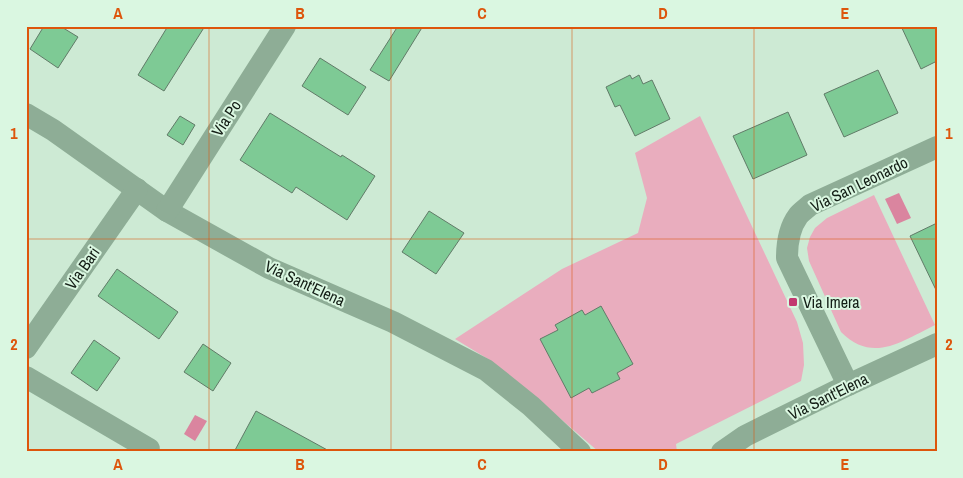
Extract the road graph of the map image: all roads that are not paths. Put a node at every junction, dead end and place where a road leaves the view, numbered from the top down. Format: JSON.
{"nodes":[{"id":1,"x":285,"y":26,"type":"edge"},
{"id":2,"x":26,"y":114,"type":"edge"},
{"id":3,"x":937,"y":147,"type":"edge"},
{"id":4,"x":137,"y":189,"type":"junction"},
{"id":5,"x":168,"y":211,"type":"junction"},
{"id":6,"x":937,"y":344,"type":"edge"},
{"id":7,"x":26,"y":348,"type":"edge"},
{"id":8,"x":26,"y":377,"type":"edge"},
{"id":9,"x":848,"y":385,"type":"junction"},
{"id":10,"x":149,"y":450,"type":"dead end"},
{"id":11,"x":580,"y":452,"type":"edge"},
{"id":12,"x":722,"y":452,"type":"edge"}],
"edges":[{"from":1,"to":5,"type":"street","name":"Via Po"},
{"from":2,"to":4,"type":"street","name":"Via Sant'Elena"},
{"from":3,"to":9,"type":"street","name":"Via San Leonardo"},
{"from":4,"to":5,"type":"street","name":"Via Sant'Elena"},
{"from":4,"to":7,"type":"street","name":"Via Bari"},
{"from":5,"to":11,"type":"street","name":"Via Sant'Elena"},
{"from":6,"to":9,"type":"street","name":"Via Sant'Elena"},
{"from":8,"to":10,"type":"street"},
{"from":9,"to":12,"type":"street","name":"Via Sant'Elena"}]}
